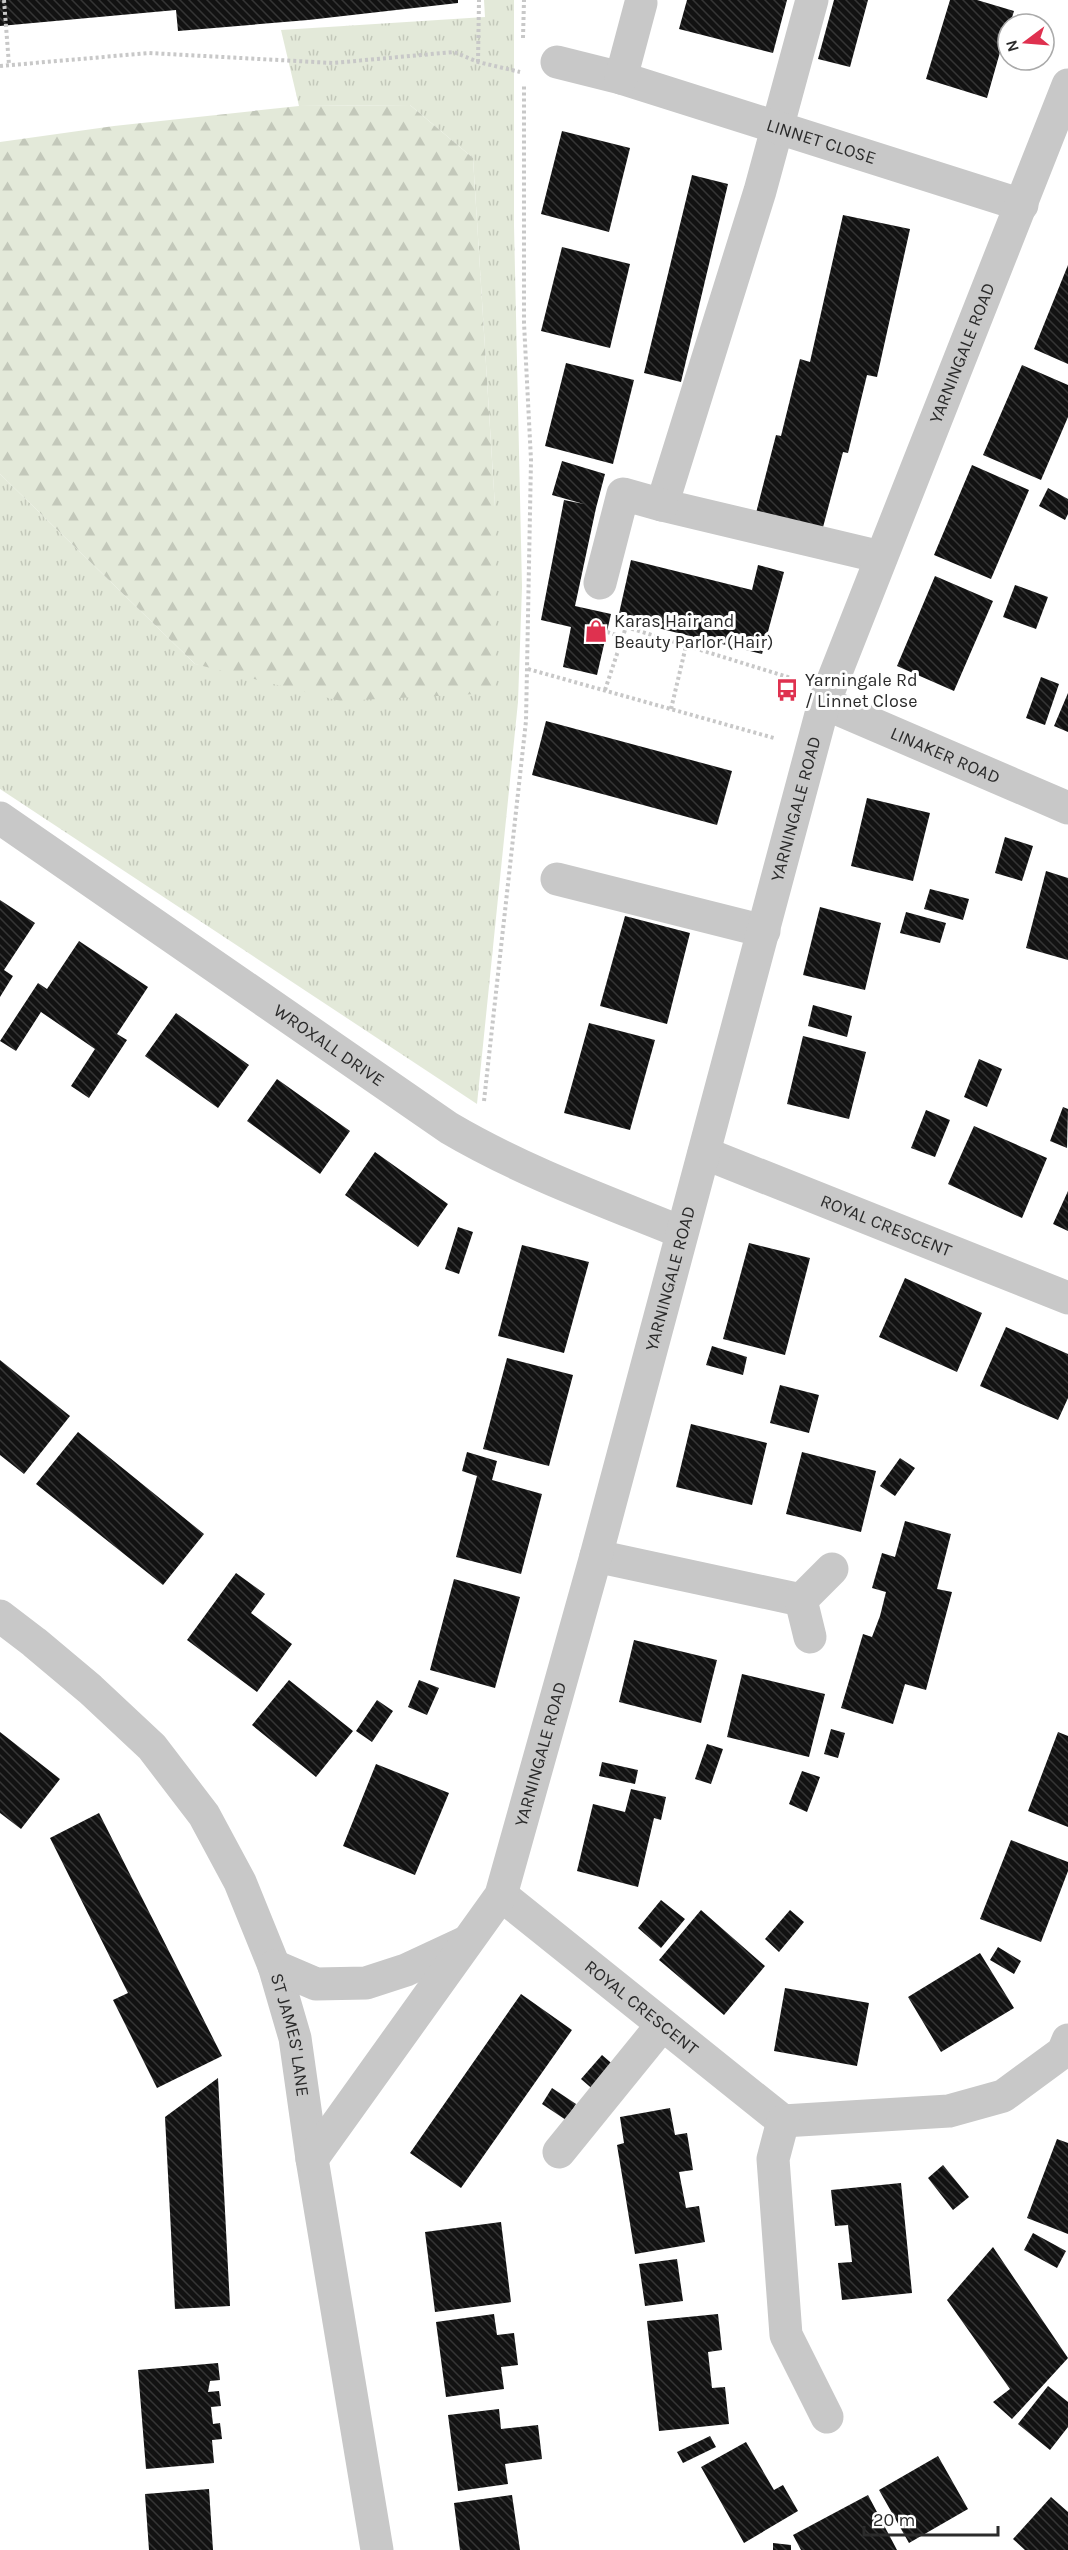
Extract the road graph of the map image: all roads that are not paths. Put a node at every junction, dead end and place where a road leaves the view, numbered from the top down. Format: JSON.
{"nodes":[{"id":1,"x":812,"y":0,"type":"edge"},
{"id":2,"x":641,"y":3,"type":"dead end"},
{"id":3,"x":557,"y":62,"type":"dead end"},
{"id":4,"x":621,"y":78,"type":"junction"},
{"id":5,"x":1068,"y":85,"type":"edge"},
{"id":6,"x":776,"y":128,"type":"junction"},
{"id":7,"x":1022,"y":205,"type":"junction"},
{"id":8,"x":662,"y":505,"type":"junction"},
{"id":9,"x":881,"y":556,"type":"junction"},
{"id":10,"x":600,"y":582,"type":"dead end"},
{"id":11,"x":826,"y":696,"type":"junction"},
{"id":12,"x":1068,"y":808,"type":"edge"},
{"id":13,"x":0,"y":818,"type":"edge"},
{"id":14,"x":558,"y":879,"type":"dead end"},
{"id":15,"x":764,"y":931,"type":"junction"},
{"id":16,"x":704,"y":1153,"type":"junction"},
{"id":17,"x":681,"y":1232,"type":"junction"},
{"id":18,"x":1068,"y":1298,"type":"edge"},
{"id":19,"x":596,"y":1556,"type":"junction"},
{"id":20,"x":832,"y":1569,"type":"dead end"},
{"id":21,"x":801,"y":1600,"type":"junction"},
{"id":22,"x":0,"y":1616,"type":"edge"},
{"id":23,"x":810,"y":1637,"type":"dead end"},
{"id":24,"x":501,"y":1895,"type":"junction"},
{"id":25,"x":465,"y":1943,"type":"junction"},
{"id":26,"x":274,"y":1966,"type":"junction"},
{"id":27,"x":662,"y":2025,"type":"junction"},
{"id":28,"x":1068,"y":2040,"type":"edge"},
{"id":29,"x":783,"y":2121,"type":"junction"},
{"id":30,"x":559,"y":2152,"type":"dead end"},
{"id":31,"x":312,"y":2159,"type":"junction"},
{"id":32,"x":827,"y":2417,"type":"dead end"},
{"id":33,"x":377,"y":2550,"type":"edge"}],
"edges":[{"from":1,"to":6,"type":"street"},
{"from":2,"to":4,"type":"street"},
{"from":3,"to":4,"type":"street","name":"LINNET CLOSE"},
{"from":4,"to":6,"type":"street","name":"LINNET CLOSE"},
{"from":5,"to":7,"type":"street","name":"YARNINGALE ROAD"},
{"from":6,"to":7,"type":"street","name":"LINNET CLOSE"},
{"from":6,"to":8,"type":"street"},
{"from":7,"to":9,"type":"street","name":"YARNINGALE ROAD"},
{"from":8,"to":9,"type":"street"},
{"from":8,"to":10,"type":"street"},
{"from":9,"to":11,"type":"street","name":"YARNINGALE ROAD"},
{"from":11,"to":12,"type":"street","name":"LINAKER ROAD"},
{"from":11,"to":15,"type":"street","name":"YARNINGALE ROAD"},
{"from":13,"to":17,"type":"street","name":"WROXALL DRIVE"},
{"from":14,"to":15,"type":"street"},
{"from":15,"to":16,"type":"street","name":"YARNINGALE ROAD"},
{"from":16,"to":17,"type":"street","name":"YARNINGALE ROAD"},
{"from":16,"to":18,"type":"street","name":"ROYAL CRESCENT"},
{"from":17,"to":19,"type":"street","name":"YARNINGALE ROAD"},
{"from":19,"to":21,"type":"street"},
{"from":19,"to":24,"type":"street","name":"YARNINGALE ROAD"},
{"from":20,"to":21,"type":"street"},
{"from":21,"to":23,"type":"street"},
{"from":22,"to":26,"type":"street","name":"ST JAMES' LANE"},
{"from":24,"to":25,"type":"street","name":"YARNINGALE ROAD"},
{"from":24,"to":27,"type":"street","name":"ROYAL CRESCENT"},
{"from":25,"to":26,"type":"street","name":"YARNINGALE ROAD"},
{"from":25,"to":31,"type":"street","name":"YARNINGALE ROAD"},
{"from":26,"to":31,"type":"street","name":"ST JAMES' LANE"},
{"from":27,"to":29,"type":"street","name":"ROYAL CRESCENT"},
{"from":27,"to":30,"type":"street"},
{"from":28,"to":29,"type":"street"},
{"from":29,"to":32,"type":"street"},
{"from":31,"to":33,"type":"street","name":"ST JAMES' LANE"}]}
